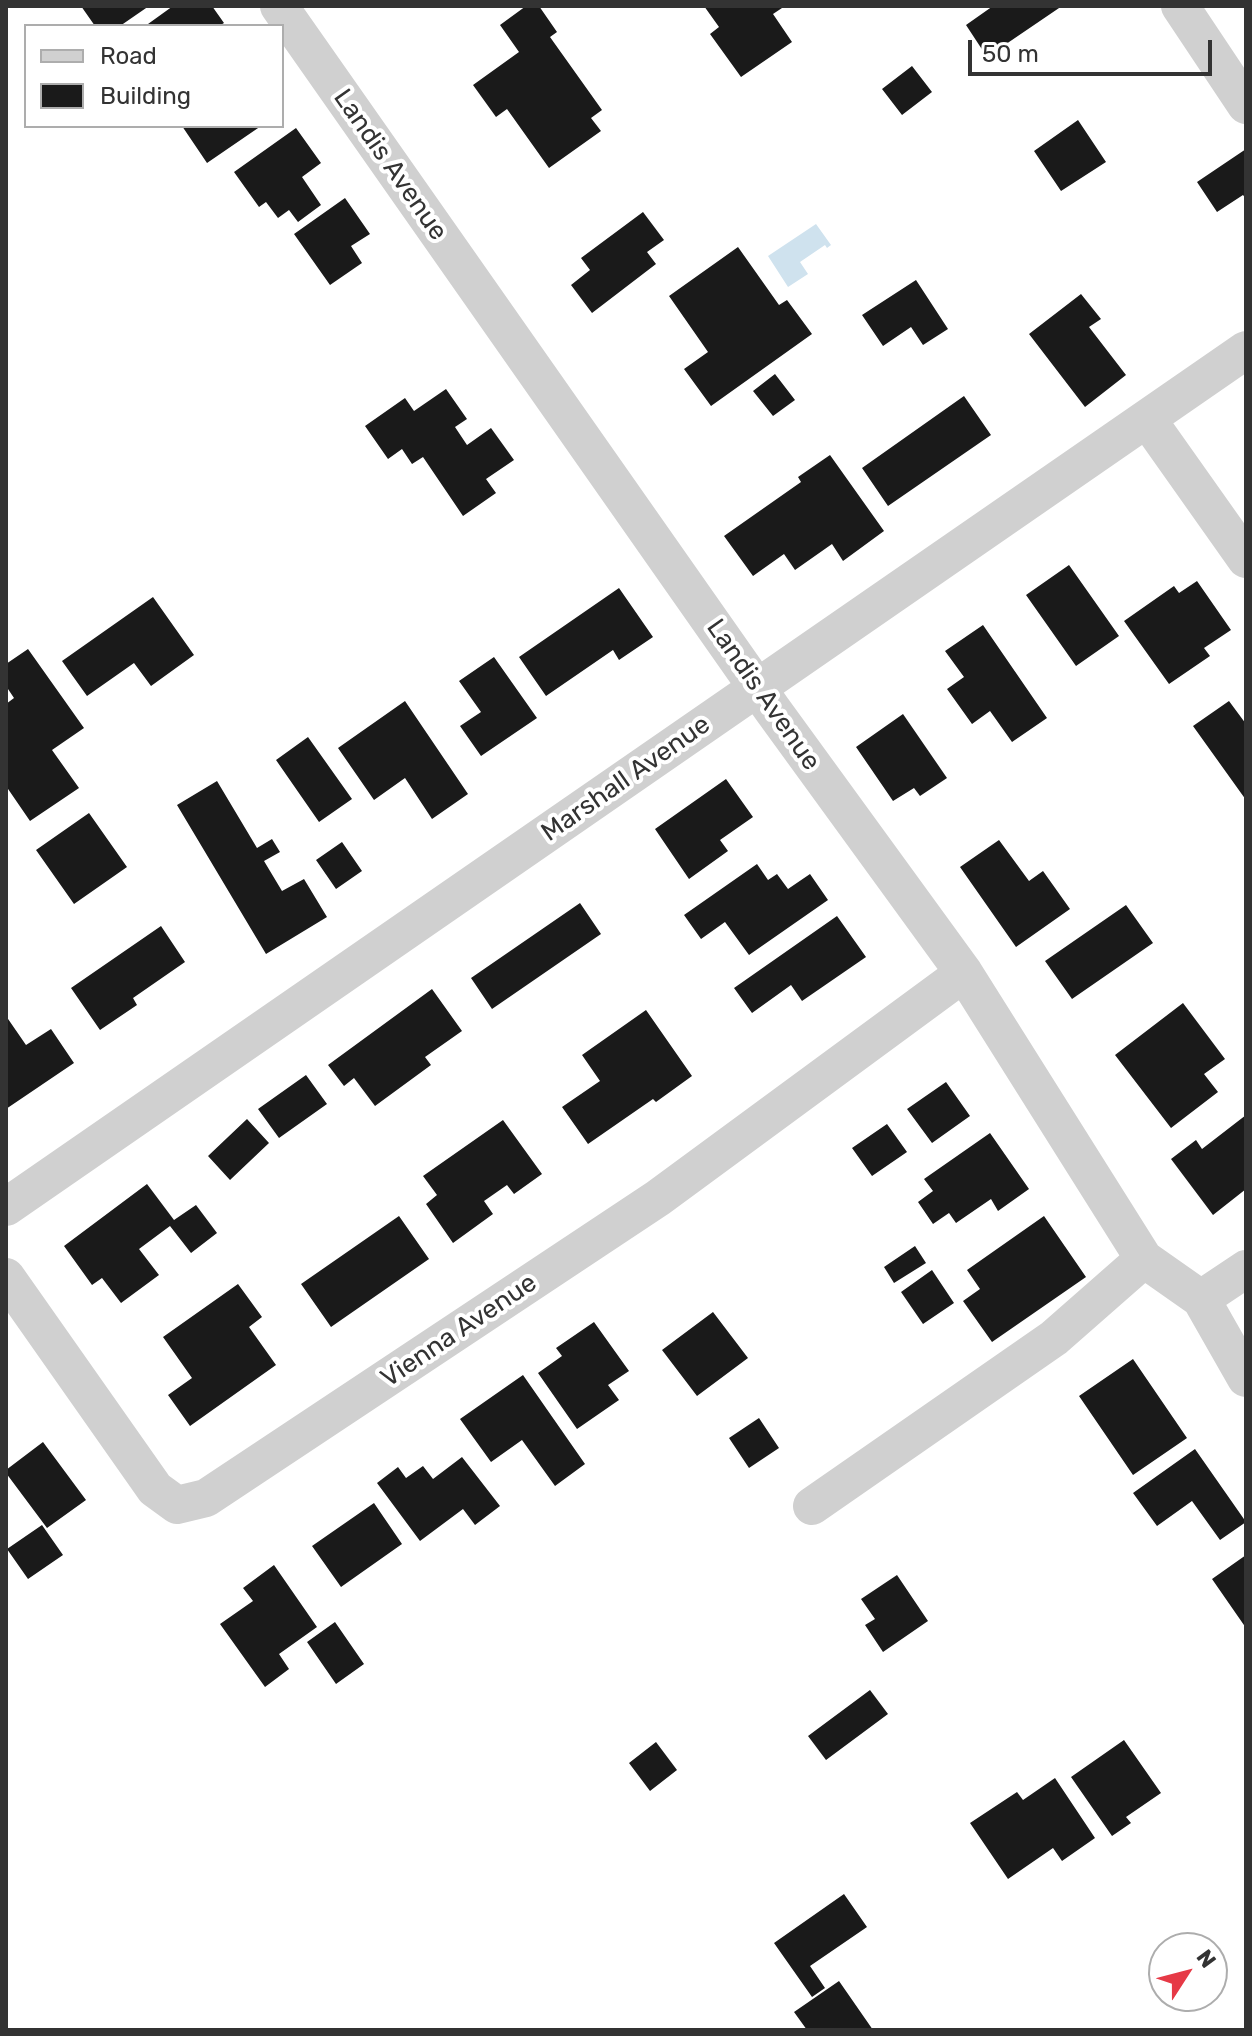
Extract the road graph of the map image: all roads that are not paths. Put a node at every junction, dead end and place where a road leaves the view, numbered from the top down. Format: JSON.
{"nodes":[{"id":1,"x":279,"y":6,"type":"edge"},
{"id":2,"x":1180,"y":6,"type":"edge"},
{"id":3,"x":1246,"y":105,"type":"edge"},
{"id":4,"x":1246,"y":350,"type":"edge"},
{"id":5,"x":1147,"y":419,"type":"junction"},
{"id":6,"x":1246,"y":559,"type":"edge"},
{"id":7,"x":757,"y":687,"type":"junction"},
{"id":8,"x":964,"y":973,"type":"junction"},
{"id":9,"x":6,"y":1207,"type":"edge"},
{"id":10,"x":1144,"y":1259,"type":"junction"},
{"id":11,"x":1246,"y":1269,"type":"edge"},
{"id":12,"x":6,"y":1277,"type":"edge"},
{"id":13,"x":1201,"y":1299,"type":"junction"},
{"id":14,"x":1246,"y":1378,"type":"edge"},
{"id":15,"x":812,"y":1506,"type":"dead end"}],
"edges":[{"from":1,"to":7,"type":"street","name":"Landis Avenue"},
{"from":2,"to":3,"type":"street"},
{"from":4,"to":5,"type":"street","name":"Marshall Avenue"},
{"from":5,"to":6,"type":"street"},
{"from":5,"to":7,"type":"street","name":"Marshall Avenue"},
{"from":7,"to":8,"type":"street","name":"Landis Avenue"},
{"from":7,"to":9,"type":"street","name":"Marshall Avenue"},
{"from":8,"to":10,"type":"street","name":"Landis Avenue"},
{"from":8,"to":12,"type":"street","name":"Vienna Avenue"},
{"from":10,"to":13,"type":"street","name":"Landis Avenue"},
{"from":10,"to":15,"type":"street"},
{"from":11,"to":13,"type":"street"},
{"from":13,"to":14,"type":"street","name":"Landis Avenue"}]}
